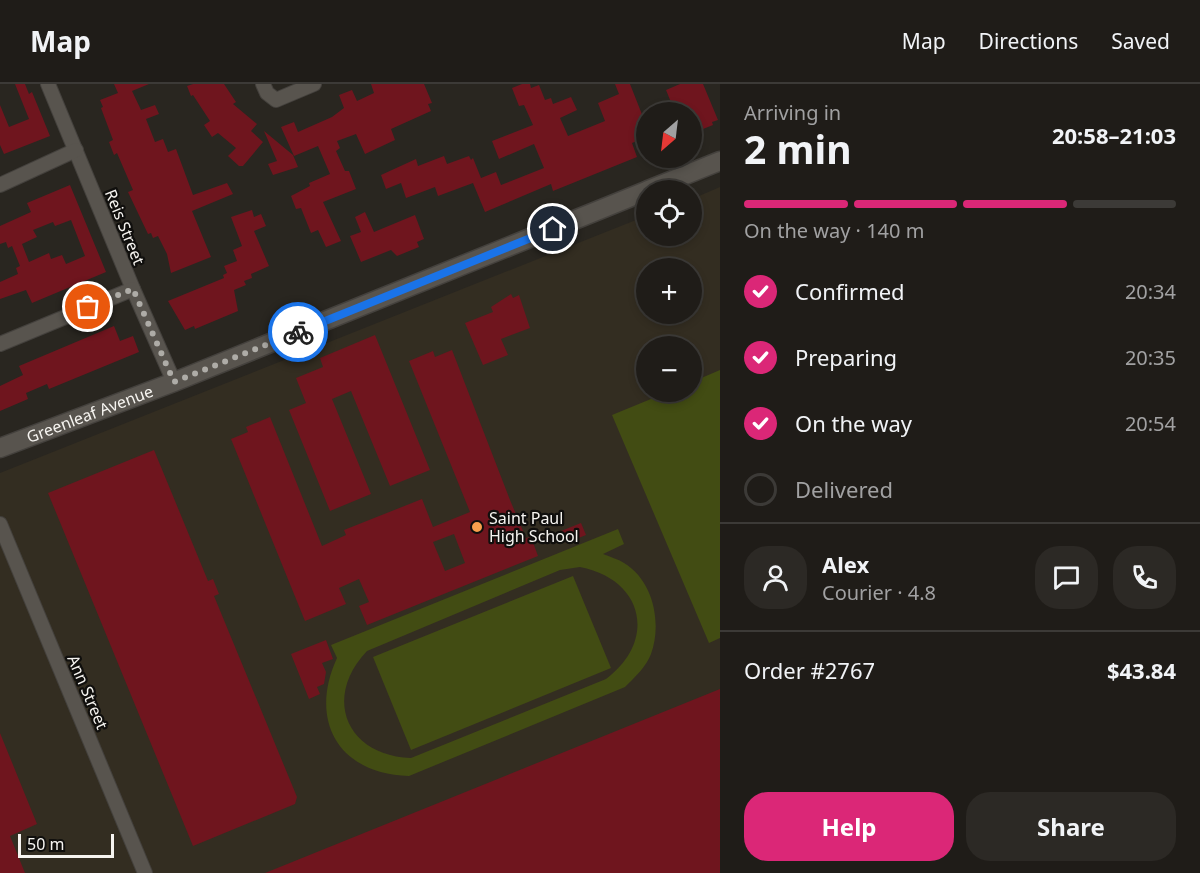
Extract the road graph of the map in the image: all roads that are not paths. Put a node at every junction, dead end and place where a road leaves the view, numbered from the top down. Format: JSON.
{"nodes":[{"id":1,"x":48,"y":84,"type":"edge"},
{"id":2,"x":263,"y":84,"type":"edge"},
{"id":3,"x":314,"y":84,"type":"edge"},
{"id":4,"x":76,"y":150,"type":"junction"},
{"id":5,"x":720,"y":161,"type":"edge"},
{"id":6,"x":674,"y":180,"type":"edge"},
{"id":7,"x":0,"y":185,"type":"edge"},
{"id":8,"x":636,"y":195,"type":"edge"},
{"id":9,"x":133,"y":289,"type":"junction"},
{"id":10,"x":0,"y":344,"type":"edge"},
{"id":11,"x":174,"y":382,"type":"junction"},
{"id":12,"x":0,"y":448,"type":"edge"},
{"id":13,"x":0,"y":524,"type":"edge"},
{"id":14,"x":146,"y":873,"type":"edge"}],
"edges":[{"from":1,"to":4,"type":"street","name":"Reis Street"},
{"from":2,"to":3,"type":"street"},
{"from":4,"to":7,"type":"street"},
{"from":4,"to":9,"type":"street","name":"Reis Street"},
{"from":5,"to":6,"type":"main road","name":"Greenleaf Avenue"},
{"from":8,"to":11,"type":"main road","name":"Greenleaf Avenue"},
{"from":9,"to":10,"type":"street"},
{"from":9,"to":11,"type":"street","name":"Reis Street"},
{"from":11,"to":12,"type":"main road","name":"Greenleaf Avenue"},
{"from":13,"to":14,"type":"street","name":"Ann Street"}]}
